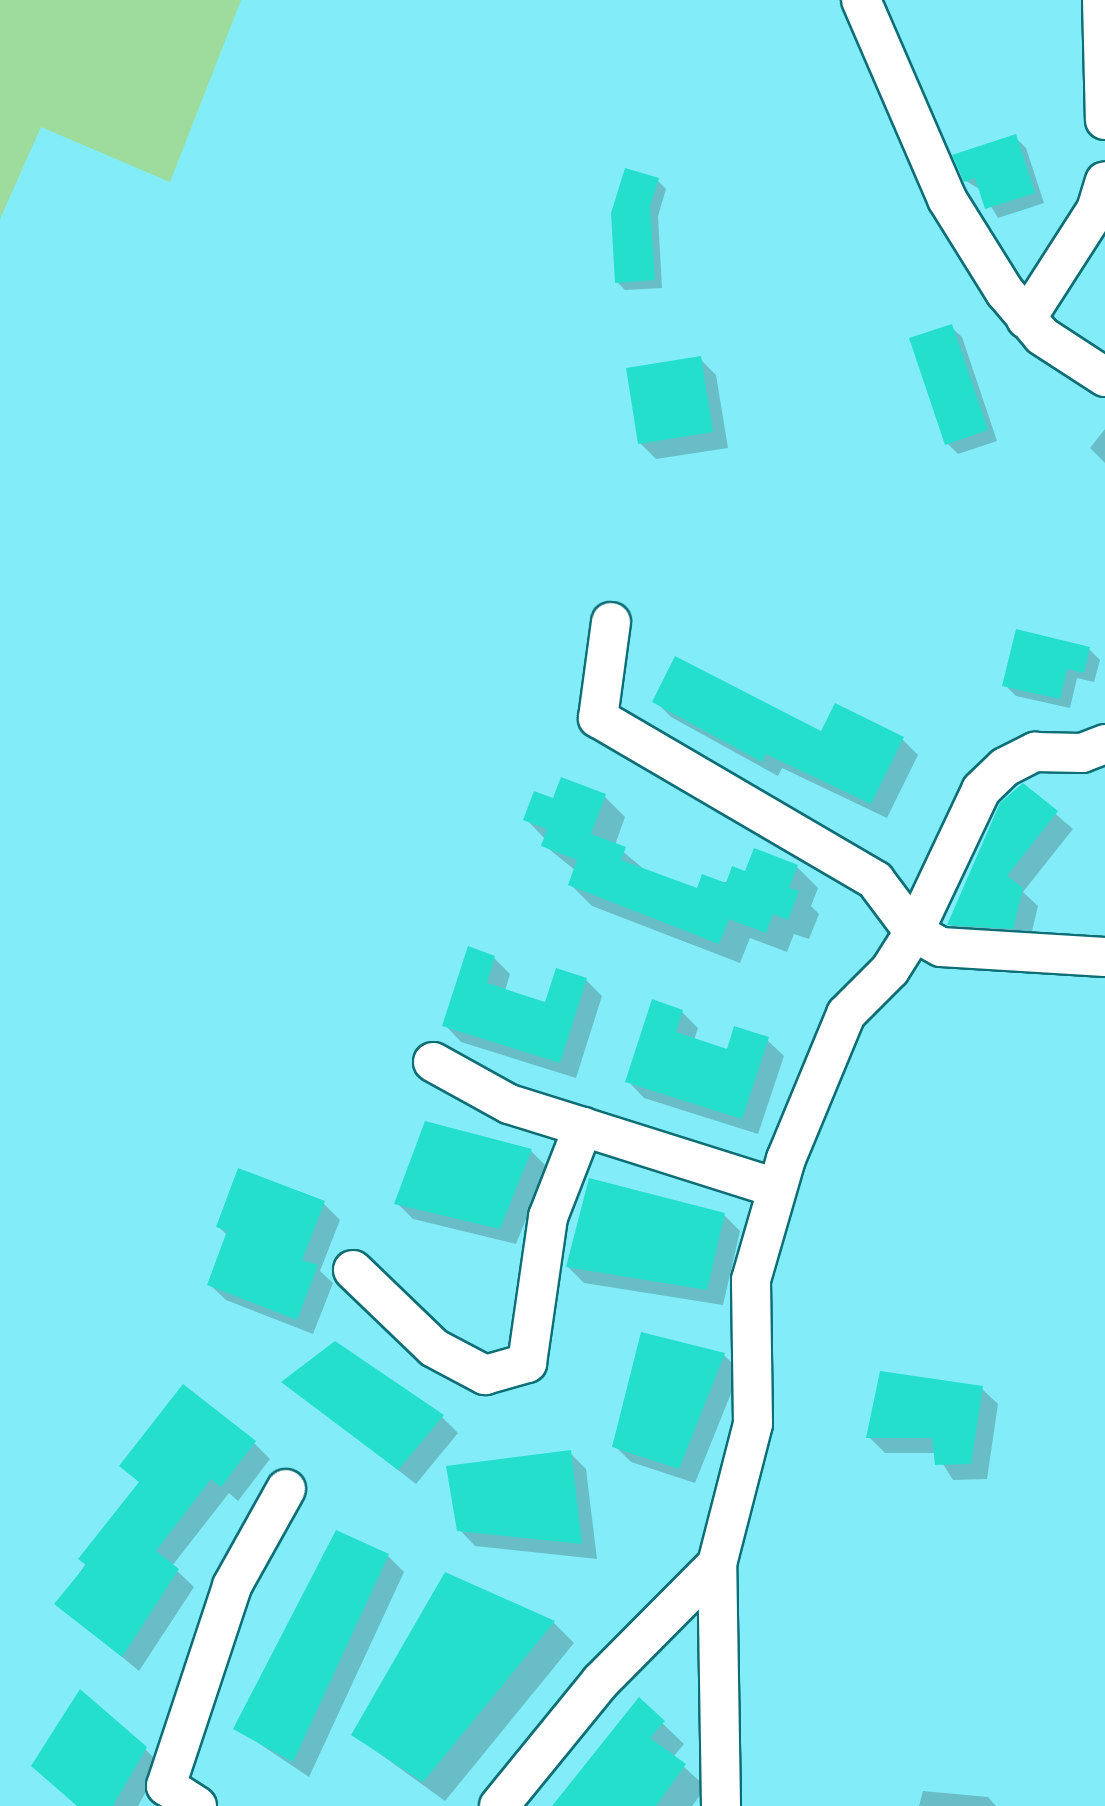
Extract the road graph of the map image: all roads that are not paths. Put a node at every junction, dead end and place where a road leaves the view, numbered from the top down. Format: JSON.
{"nodes":[{"id":1,"x":861,"y":0,"type":"edge"},
{"id":2,"x":1102,"y":0,"type":"edge"},
{"id":3,"x":1105,"y":120,"type":"edge"},
{"id":4,"x":1105,"y":181,"type":"edge"},
{"id":5,"x":1026,"y":319,"type":"junction"},
{"id":6,"x":1105,"y":377,"type":"edge"},
{"id":7,"x":611,"y":622,"type":"dead end"},
{"id":8,"x":1105,"y":744,"type":"edge"},
{"id":9,"x":914,"y":932,"type":"junction"},
{"id":10,"x":1105,"y":957,"type":"edge"},
{"id":11,"x":433,"y":1062,"type":"dead end"},
{"id":12,"x":583,"y":1127,"type":"junction"},
{"id":13,"x":777,"y":1188,"type":"junction"},
{"id":14,"x":353,"y":1270,"type":"dead end"},
{"id":15,"x":286,"y":1489,"type":"dead end"},
{"id":16,"x":716,"y":1564,"type":"junction"},
{"id":17,"x":197,"y":1806,"type":"edge"},
{"id":18,"x":498,"y":1806,"type":"edge"},
{"id":19,"x":721,"y":1806,"type":"edge"}],
"edges":[{"from":1,"to":5,"type":"street"},
{"from":2,"to":3,"type":"street"},
{"from":4,"to":5,"type":"street"},
{"from":5,"to":6,"type":"street"},
{"from":7,"to":9,"type":"street"},
{"from":8,"to":9,"type":"street"},
{"from":9,"to":10,"type":"street"},
{"from":9,"to":13,"type":"street"},
{"from":11,"to":12,"type":"street"},
{"from":12,"to":13,"type":"street"},
{"from":12,"to":14,"type":"street"},
{"from":13,"to":16,"type":"street"},
{"from":15,"to":17,"type":"street"},
{"from":16,"to":18,"type":"street"},
{"from":16,"to":19,"type":"street"}]}
